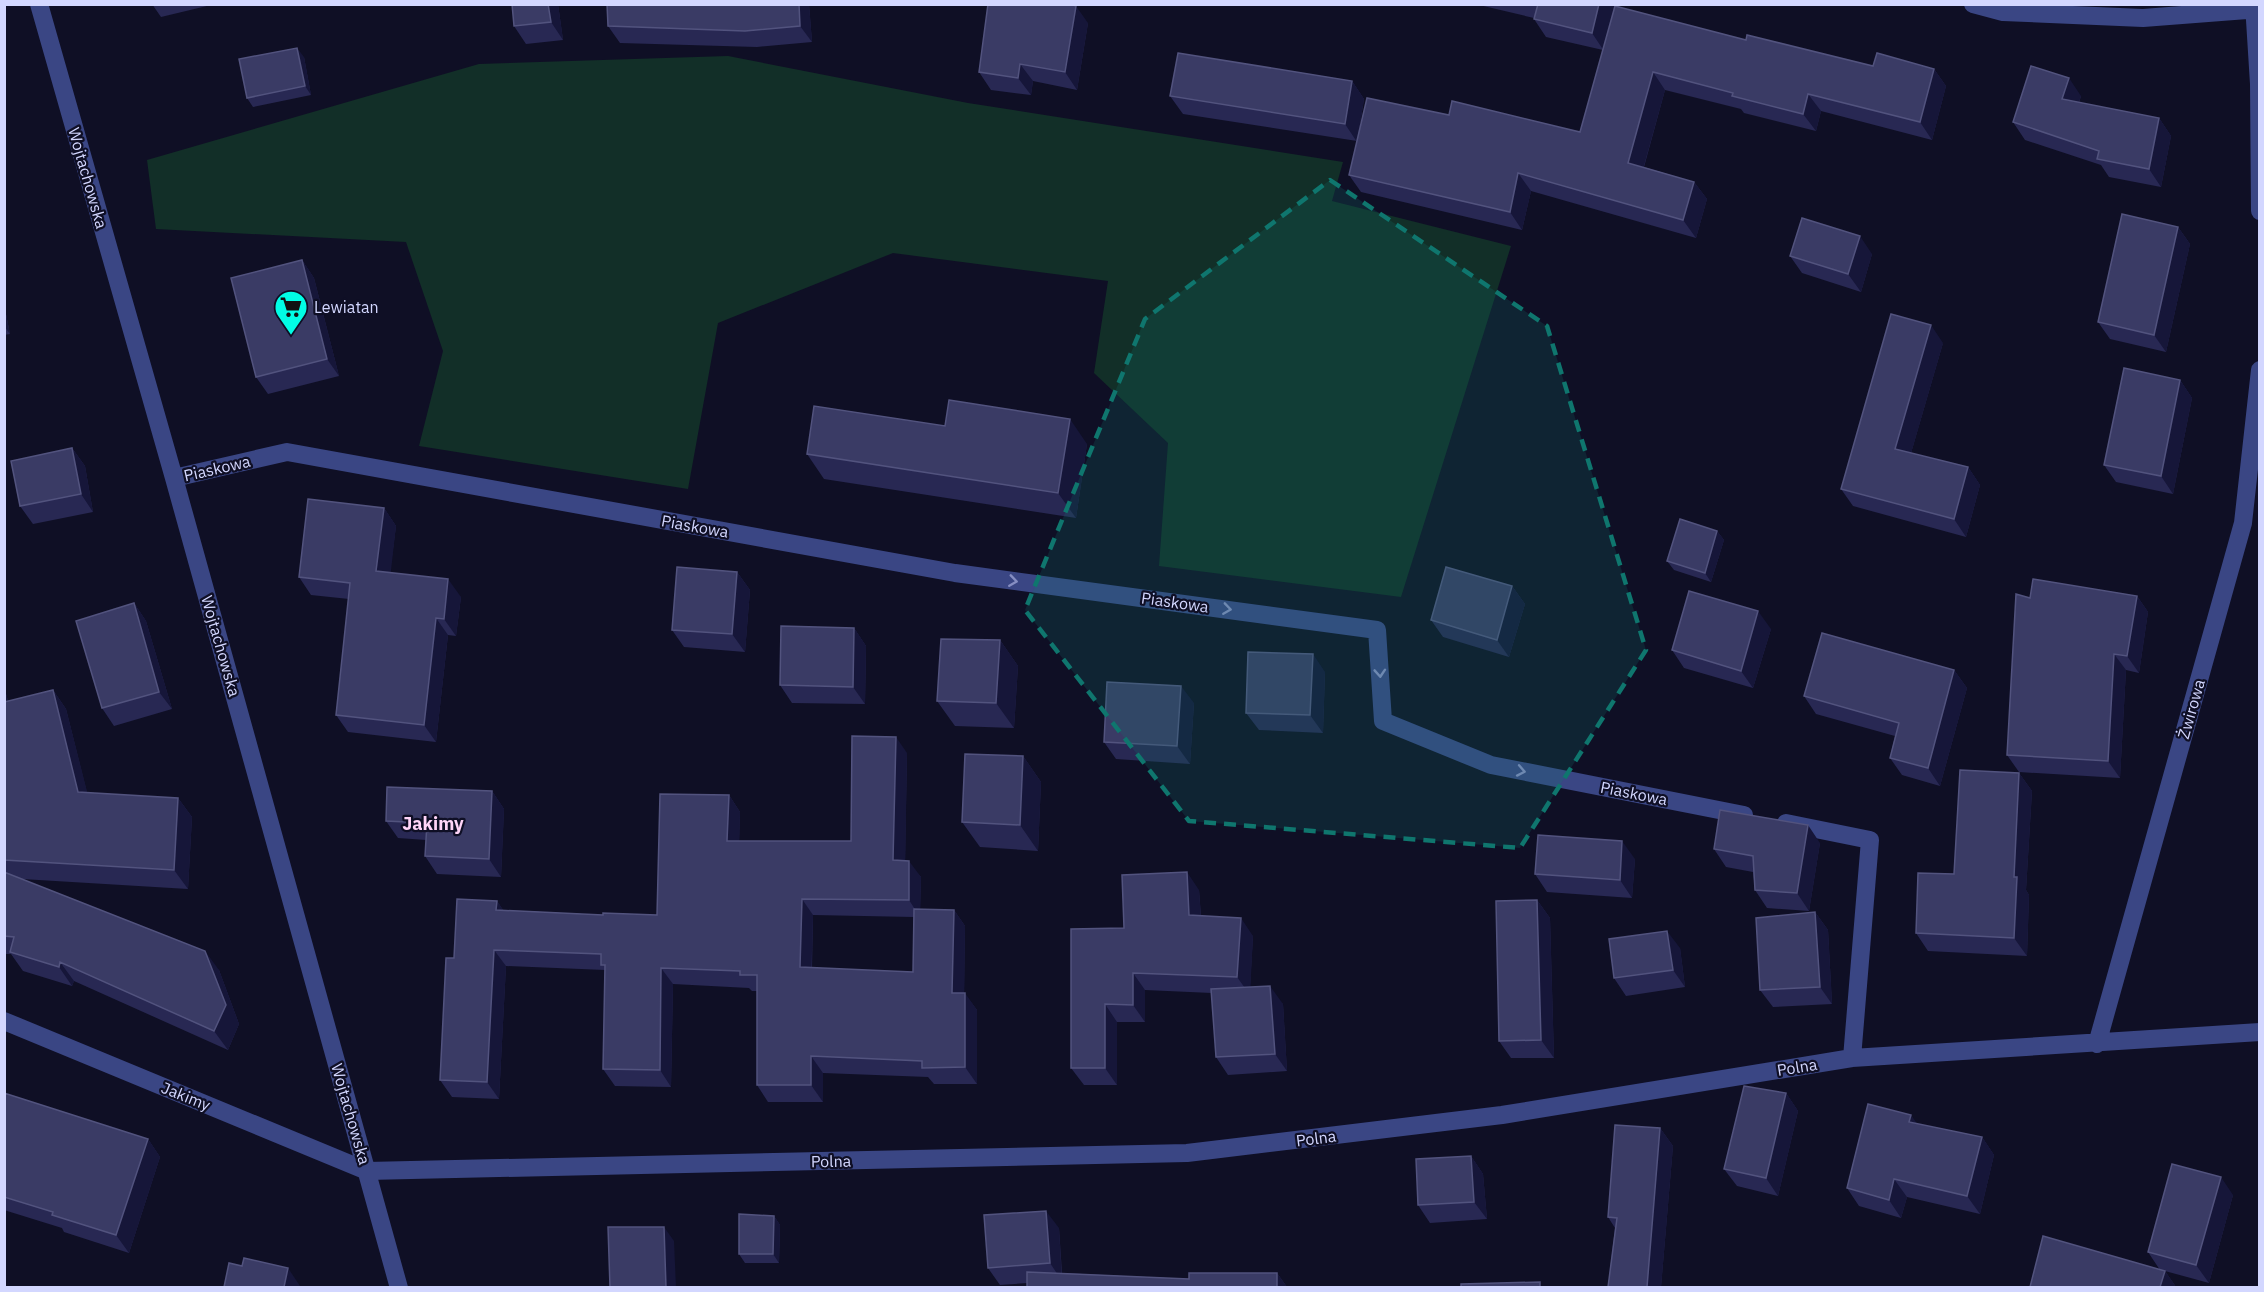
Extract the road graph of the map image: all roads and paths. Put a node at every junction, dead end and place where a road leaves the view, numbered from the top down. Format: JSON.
{"nodes":[{"id":1,"x":39,"y":4,"type":"edge"},
{"id":2,"x":1973,"y":4,"type":"edge"},
{"id":3,"x":2256,"y":7,"type":"edge"},
{"id":4,"x":2259,"y":84,"type":"edge"},
{"id":5,"x":2259,"y":211,"type":"edge"},
{"id":6,"x":2259,"y":370,"type":"edge"},
{"id":7,"x":174,"y":478,"type":"junction"},
{"id":8,"x":4,"y":1022,"type":"edge"},
{"id":9,"x":2259,"y":1032,"type":"edge"},
{"id":10,"x":2097,"y":1044,"type":"junction"},
{"id":11,"x":1852,"y":1058,"type":"junction"},
{"id":12,"x":367,"y":1172,"type":"junction"},
{"id":13,"x":399,"y":1287,"type":"edge"}],
"edges":[{"from":1,"to":7,"type":"street","name":"Wojtachowska"},
{"from":2,"to":3,"type":"street"},
{"from":3,"to":4,"type":"street"},
{"from":4,"to":5,"type":"street"},
{"from":6,"to":10,"type":"street","name":"Żwirowa"},
{"from":7,"to":11,"type":"street","name":"Piaskowa","one_way":true},
{"from":7,"to":12,"type":"street","name":"Wojtachowska"},
{"from":8,"to":12,"type":"street","name":"Jakimy"},
{"from":9,"to":10,"type":"street","name":"Polna"},
{"from":10,"to":11,"type":"street","name":"Polna"},
{"from":11,"to":12,"type":"street","name":"Polna"},
{"from":12,"to":13,"type":"street","name":"Wojtachowska"}]}
